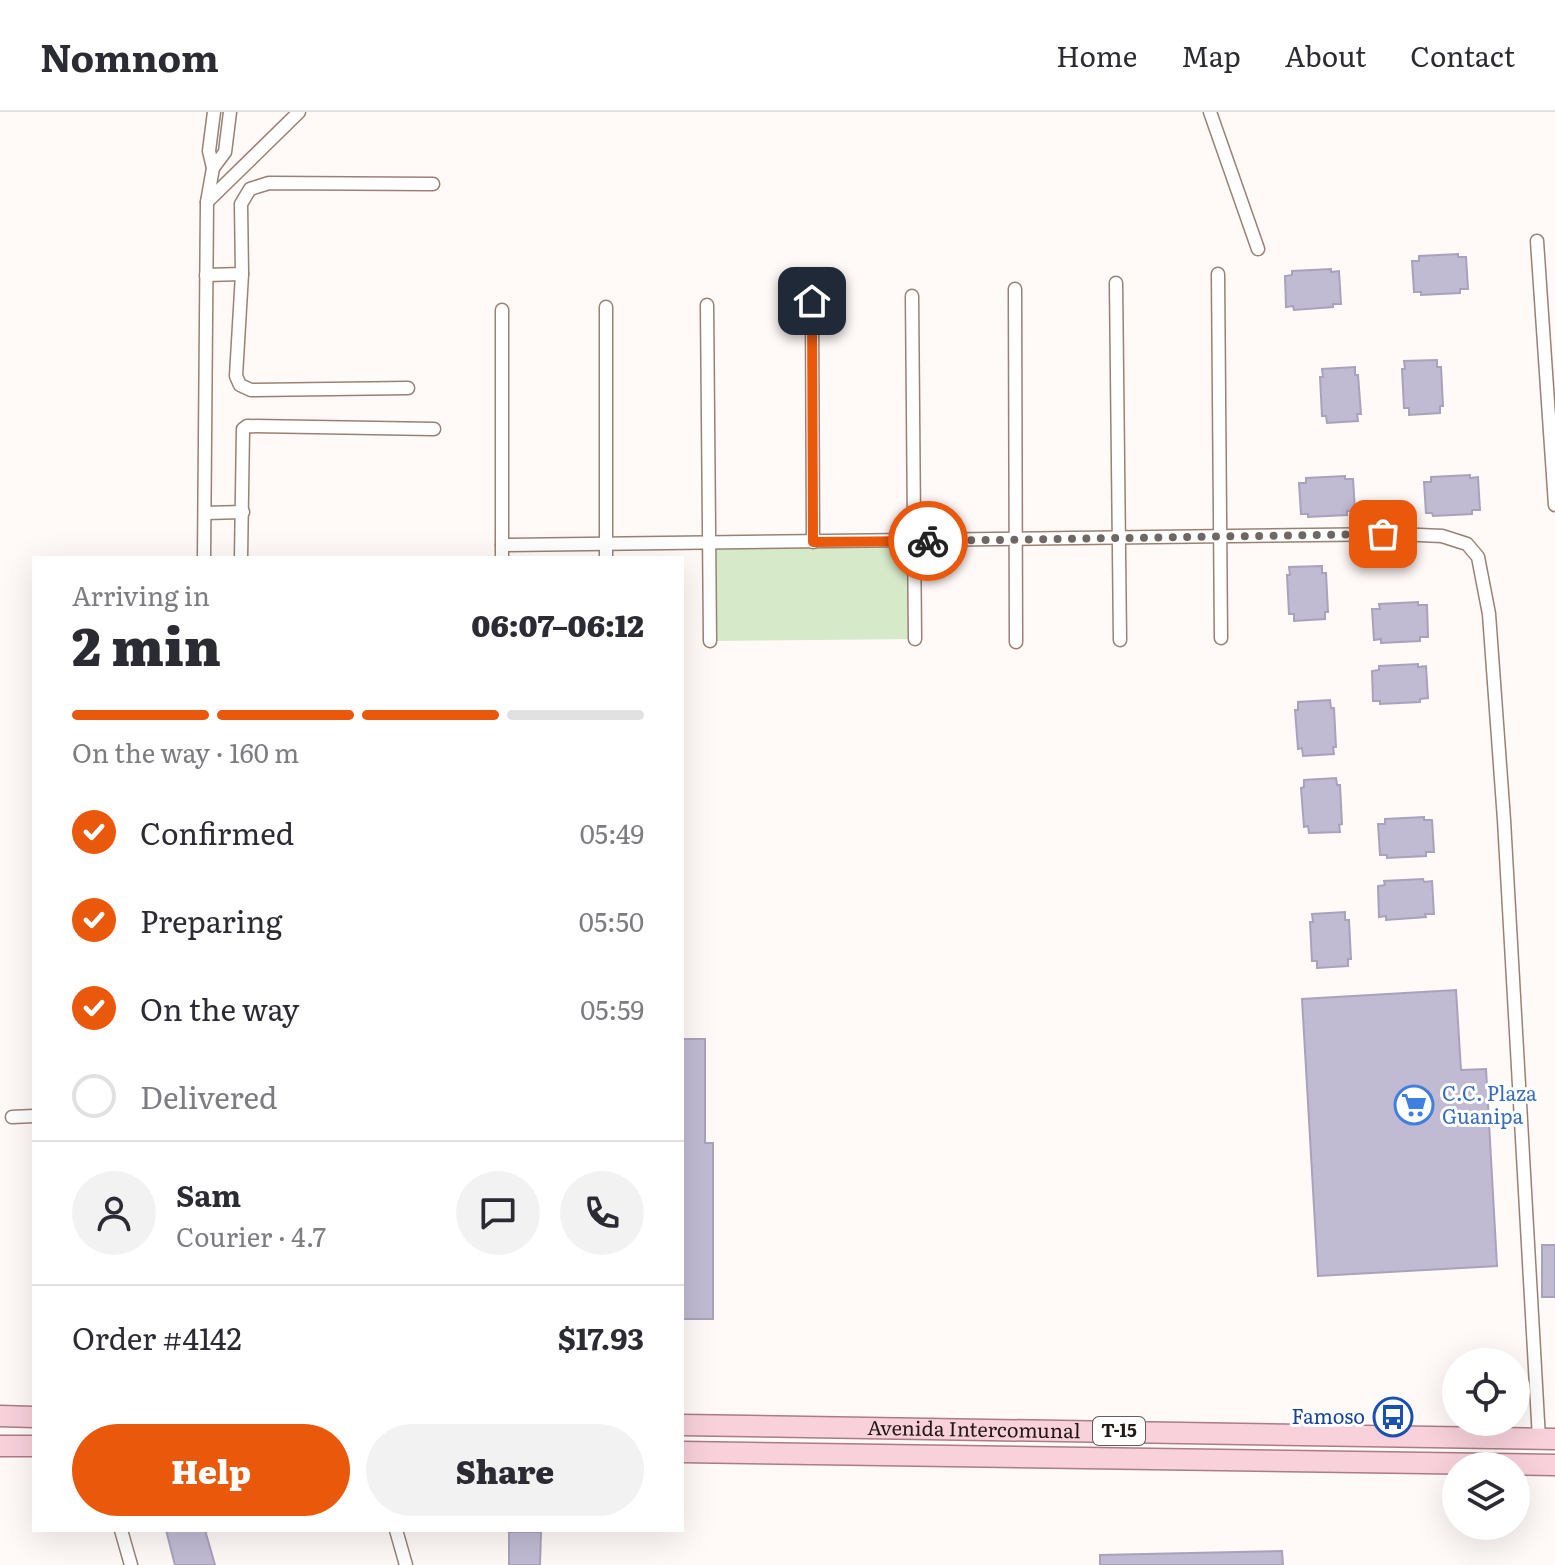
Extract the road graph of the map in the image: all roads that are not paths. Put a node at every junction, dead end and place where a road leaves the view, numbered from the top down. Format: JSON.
{"nodes":[{"id":1,"x":214,"y":112,"type":"edge"},
{"id":2,"x":230,"y":112,"type":"edge"},
{"id":3,"x":299,"y":112,"type":"edge"},
{"id":4,"x":1210,"y":112,"type":"edge"},
{"id":5,"x":213,"y":168,"type":"junction"},
{"id":6,"x":433,"y":184,"type":"dead end"},
{"id":7,"x":207,"y":202,"type":"junction"},
{"id":8,"x":1537,"y":241,"type":"dead end"},
{"id":9,"x":1258,"y":249,"type":"dead end"},
{"id":10,"x":242,"y":274,"type":"junction"},
{"id":11,"x":1218,"y":274,"type":"dead end"},
{"id":12,"x":206,"y":275,"type":"junction"},
{"id":13,"x":1116,"y":283,"type":"dead end"},
{"id":14,"x":1015,"y":289,"type":"dead end"},
{"id":15,"x":912,"y":296,"type":"dead end"},
{"id":16,"x":812,"y":301,"type":"dead end"},
{"id":17,"x":707,"y":305,"type":"dead end"},
{"id":18,"x":606,"y":307,"type":"dead end"},
{"id":19,"x":502,"y":310,"type":"dead end"},
{"id":20,"x":1552,"y":383,"type":"edge"},
{"id":21,"x":408,"y":388,"type":"dead end"},
{"id":22,"x":434,"y":429,"type":"dead end"},
{"id":23,"x":1555,"y":505,"type":"edge"},
{"id":24,"x":243,"y":512,"type":"junction"},
{"id":25,"x":205,"y":513,"type":"junction"},
{"id":26,"x":1220,"y":537,"type":"junction"},
{"id":27,"x":1119,"y":538,"type":"junction"},
{"id":28,"x":1015,"y":540,"type":"junction"},
{"id":29,"x":914,"y":541,"type":"junction"},
{"id":30,"x":813,"y":542,"type":"junction"},
{"id":31,"x":709,"y":543,"type":"junction"},
{"id":32,"x":606,"y":544,"type":"junction"},
{"id":33,"x":502,"y":552,"type":"edge"},
{"id":34,"x":204,"y":556,"type":"edge"},
{"id":35,"x":241,"y":556,"type":"edge"},
{"id":36,"x":606,"y":556,"type":"edge"},
{"id":37,"x":1221,"y":638,"type":"dead end"},
{"id":38,"x":915,"y":639,"type":"dead end"},
{"id":39,"x":1120,"y":640,"type":"dead end"},
{"id":40,"x":710,"y":641,"type":"dead end"},
{"id":41,"x":1016,"y":642,"type":"dead end"},
{"id":42,"x":32,"y":1116,"type":"edge"},
{"id":43,"x":12,"y":1117,"type":"dead end"},
{"id":44,"x":0,"y":1416,"type":"edge"},
{"id":45,"x":32,"y":1417,"type":"edge"},
{"id":46,"x":684,"y":1425,"type":"edge"},
{"id":47,"x":1547,"y":1439,"type":"edge"},
{"id":48,"x":0,"y":1446,"type":"edge"},
{"id":49,"x":32,"y":1446,"type":"edge"},
{"id":50,"x":684,"y":1452,"type":"edge"},
{"id":51,"x":1555,"y":1465,"type":"edge"},
{"id":52,"x":122,"y":1532,"type":"edge"},
{"id":53,"x":397,"y":1532,"type":"edge"},
{"id":54,"x":131,"y":1565,"type":"edge"},
{"id":55,"x":406,"y":1565,"type":"edge"}],
"edges":[{"from":1,"to":5,"type":"street"},
{"from":2,"to":5,"type":"street"},
{"from":3,"to":7,"type":"street"},
{"from":4,"to":9,"type":"street"},
{"from":5,"to":7,"type":"street"},
{"from":6,"to":10,"type":"street"},
{"from":7,"to":12,"type":"street"},
{"from":8,"to":20,"type":"street"},
{"from":10,"to":12,"type":"street"},
{"from":10,"to":21,"type":"street"},
{"from":11,"to":26,"type":"street"},
{"from":12,"to":25,"type":"street"},
{"from":13,"to":27,"type":"street"},
{"from":14,"to":28,"type":"street"},
{"from":15,"to":29,"type":"street"},
{"from":16,"to":30,"type":"street"},
{"from":17,"to":31,"type":"street"},
{"from":18,"to":32,"type":"street"},
{"from":19,"to":33,"type":"street"},
{"from":20,"to":23,"type":"street"},
{"from":22,"to":24,"type":"street"},
{"from":24,"to":25,"type":"street"},
{"from":24,"to":35,"type":"street"},
{"from":25,"to":34,"type":"street"},
{"from":26,"to":27,"type":"street"},
{"from":26,"to":37,"type":"street"},
{"from":26,"to":47,"type":"street"},
{"from":27,"to":28,"type":"street"},
{"from":27,"to":39,"type":"street"},
{"from":28,"to":29,"type":"street"},
{"from":28,"to":41,"type":"street"},
{"from":29,"to":30,"type":"street"},
{"from":29,"to":38,"type":"street"},
{"from":30,"to":31,"type":"street"},
{"from":31,"to":32,"type":"street"},
{"from":31,"to":40,"type":"street"},
{"from":32,"to":33,"type":"street"},
{"from":32,"to":36,"type":"street"},
{"from":42,"to":43,"type":"street"},
{"from":44,"to":45,"type":"main road"},
{"from":46,"to":47,"type":"main road","name":"Avenida Intercomunal","number":"T-15"},
{"from":48,"to":49,"type":"main road"},
{"from":50,"to":51,"type":"main road","name":"Avenida Intercomunal","number":"T-15"},
{"from":52,"to":54,"type":"street"},
{"from":53,"to":55,"type":"street"}]}
